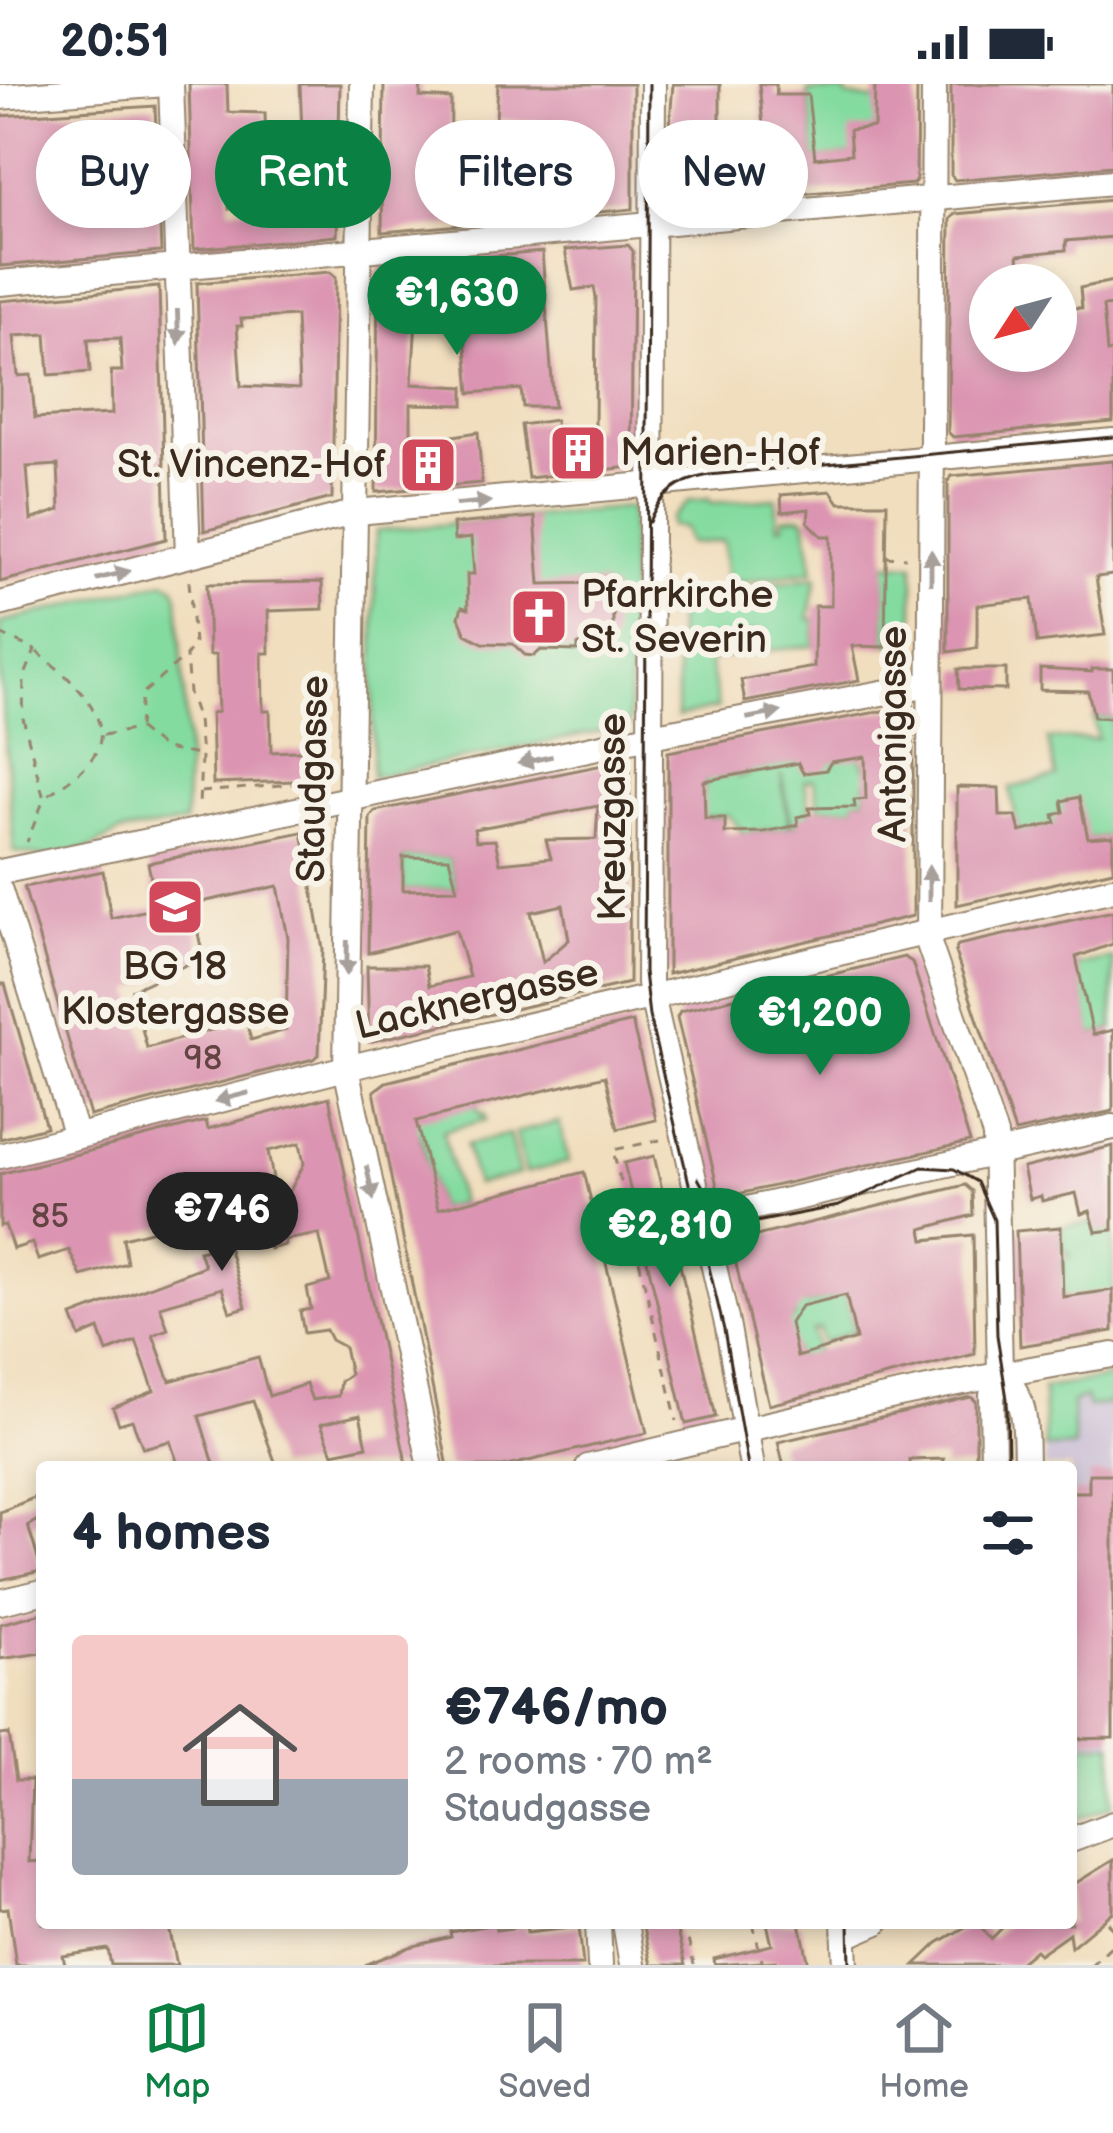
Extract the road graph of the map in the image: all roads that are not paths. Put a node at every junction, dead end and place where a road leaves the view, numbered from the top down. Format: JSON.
{"nodes":[{"id":1,"x":169,"y":84,"type":"edge"},
{"id":2,"x":362,"y":84,"type":"edge"},
{"id":3,"x":653,"y":84,"type":"edge"},
{"id":4,"x":934,"y":84,"type":"edge"},
{"id":5,"x":0,"y":97,"type":"edge"},
{"id":6,"x":653,"y":120,"type":"edge"},
{"id":7,"x":1113,"y":182,"type":"edge"},
{"id":8,"x":933,"y":199,"type":"junction"},
{"id":9,"x":808,"y":211,"type":"edge"},
{"id":10,"x":639,"y":227,"type":"edge"},
{"id":11,"x":652,"y":228,"type":"edge"},
{"id":12,"x":357,"y":252,"type":"junction"},
{"id":13,"x":176,"y":266,"type":"junction"},
{"id":14,"x":0,"y":283,"type":"edge"},
{"id":15,"x":1113,"y":441,"type":"edge"},
{"id":16,"x":931,"y":459,"type":"junction"},
{"id":17,"x":651,"y":483,"type":"junction"},
{"id":18,"x":357,"y":512,"type":"junction"},
{"id":19,"x":188,"y":555,"type":"junction"},
{"id":20,"x":0,"y":604,"type":"edge"},
{"id":21,"x":930,"y":684,"type":"junction"},
{"id":22,"x":650,"y":736,"type":"junction"},
{"id":23,"x":349,"y":799,"type":"junction"},
{"id":24,"x":8,"y":870,"type":"edge"},
{"id":25,"x":1113,"y":889,"type":"edge"},
{"id":26,"x":0,"y":892,"type":"edge"},
{"id":27,"x":929,"y":929,"type":"junction"},
{"id":28,"x":651,"y":997,"type":"junction"},
{"id":29,"x":346,"y":1068,"type":"junction"},
{"id":30,"x":1113,"y":1127,"type":"edge"},
{"id":31,"x":76,"y":1136,"type":"junction"},
{"id":32,"x":0,"y":1156,"type":"edge"},
{"id":33,"x":994,"y":1157,"type":"junction"},
{"id":34,"x":702,"y":1219,"type":"junction"},
{"id":35,"x":1113,"y":1355,"type":"edge"},
{"id":36,"x":1000,"y":1373,"type":"junction"},
{"id":37,"x":745,"y":1429,"type":"junction"},
{"id":38,"x":429,"y":1461,"type":"edge"},
{"id":39,"x":613,"y":1461,"type":"edge"},
{"id":40,"x":751,"y":1461,"type":"edge"},
{"id":41,"x":993,"y":1461,"type":"edge"},
{"id":42,"x":1026,"y":1461,"type":"edge"},
{"id":43,"x":36,"y":1593,"type":"edge"},
{"id":44,"x":0,"y":1601,"type":"edge"},
{"id":45,"x":1113,"y":1824,"type":"edge"},
{"id":46,"x":1077,"y":1838,"type":"edge"},
{"id":47,"x":598,"y":1929,"type":"edge"},
{"id":48,"x":626,"y":1929,"type":"edge"},
{"id":49,"x":845,"y":1929,"type":"edge"},
{"id":50,"x":600,"y":1965,"type":"edge"},
{"id":51,"x":632,"y":1965,"type":"edge"},
{"id":52,"x":846,"y":1965,"type":"edge"}],
"edges":[{"from":1,"to":5,"type":"street"},
{"from":1,"to":13,"type":"street"},
{"from":2,"to":12,"type":"street","name":"Staudgasse"},
{"from":3,"to":6,"type":"street","name":"Kreuzgasse"},
{"from":4,"to":8,"type":"street","name":"Antonigasse"},
{"from":7,"to":8,"type":"street"},
{"from":8,"to":9,"type":"street"},
{"from":8,"to":16,"type":"street","name":"Antonigasse"},
{"from":10,"to":12,"type":"street"},
{"from":11,"to":17,"type":"street","name":"Kreuzgasse"},
{"from":12,"to":13,"type":"street"},
{"from":12,"to":18,"type":"street","name":"Staudgasse"},
{"from":13,"to":14,"type":"street"},
{"from":13,"to":19,"type":"street","one_way":true},
{"from":15,"to":16,"type":"street"},
{"from":16,"to":17,"type":"street"},
{"from":21,"to":16,"type":"street","name":"Antonigasse","one_way":true},
{"from":18,"to":17,"type":"street","one_way":true},
{"from":17,"to":22,"type":"street","name":"Kreuzgasse"},
{"from":18,"to":19,"type":"street"},
{"from":18,"to":23,"type":"street","name":"Staudgasse"},
{"from":20,"to":19,"type":"street","one_way":true},
{"from":22,"to":21,"type":"street","one_way":true},
{"from":27,"to":21,"type":"street","name":"Antonigasse","one_way":true},
{"from":22,"to":23,"type":"street","one_way":true},
{"from":22,"to":28,"type":"street","name":"Kreuzgasse"},
{"from":23,"to":24,"type":"street"},
{"from":23,"to":29,"type":"street","name":"Staudgasse","one_way":true},
{"from":25,"to":27,"type":"street","name":"Lacknergasse"},
{"from":26,"to":31,"type":"street"},
{"from":27,"to":28,"type":"street","name":"Lacknergasse"},
{"from":27,"to":33,"type":"street","name":"Antonigasse"},
{"from":28,"to":29,"type":"street","name":"Lacknergasse"},
{"from":28,"to":34,"type":"street","name":"Kreuzgasse"},
{"from":29,"to":31,"type":"street","name":"Lacknergasse","one_way":true},
{"from":29,"to":38,"type":"street","name":"Staudgasse","one_way":true},
{"from":30,"to":33,"type":"street"},
{"from":31,"to":32,"type":"street","name":"Lacknergasse"},
{"from":33,"to":34,"type":"street"},
{"from":33,"to":36,"type":"street","name":"Antonigasse"},
{"from":34,"to":37,"type":"street","name":"Kreuzgasse"},
{"from":35,"to":36,"type":"street"},
{"from":36,"to":37,"type":"street"},
{"from":36,"to":41,"type":"street","name":"Antonigasse"},
{"from":36,"to":42,"type":"street","name":"Antonigasse"},
{"from":37,"to":39,"type":"street"},
{"from":37,"to":40,"type":"street","name":"Kreuzgasse"},
{"from":43,"to":44,"type":"street"},
{"from":45,"to":46,"type":"street"},
{"from":47,"to":50,"type":"street"},
{"from":48,"to":51,"type":"street"},
{"from":49,"to":52,"type":"street"}]}
